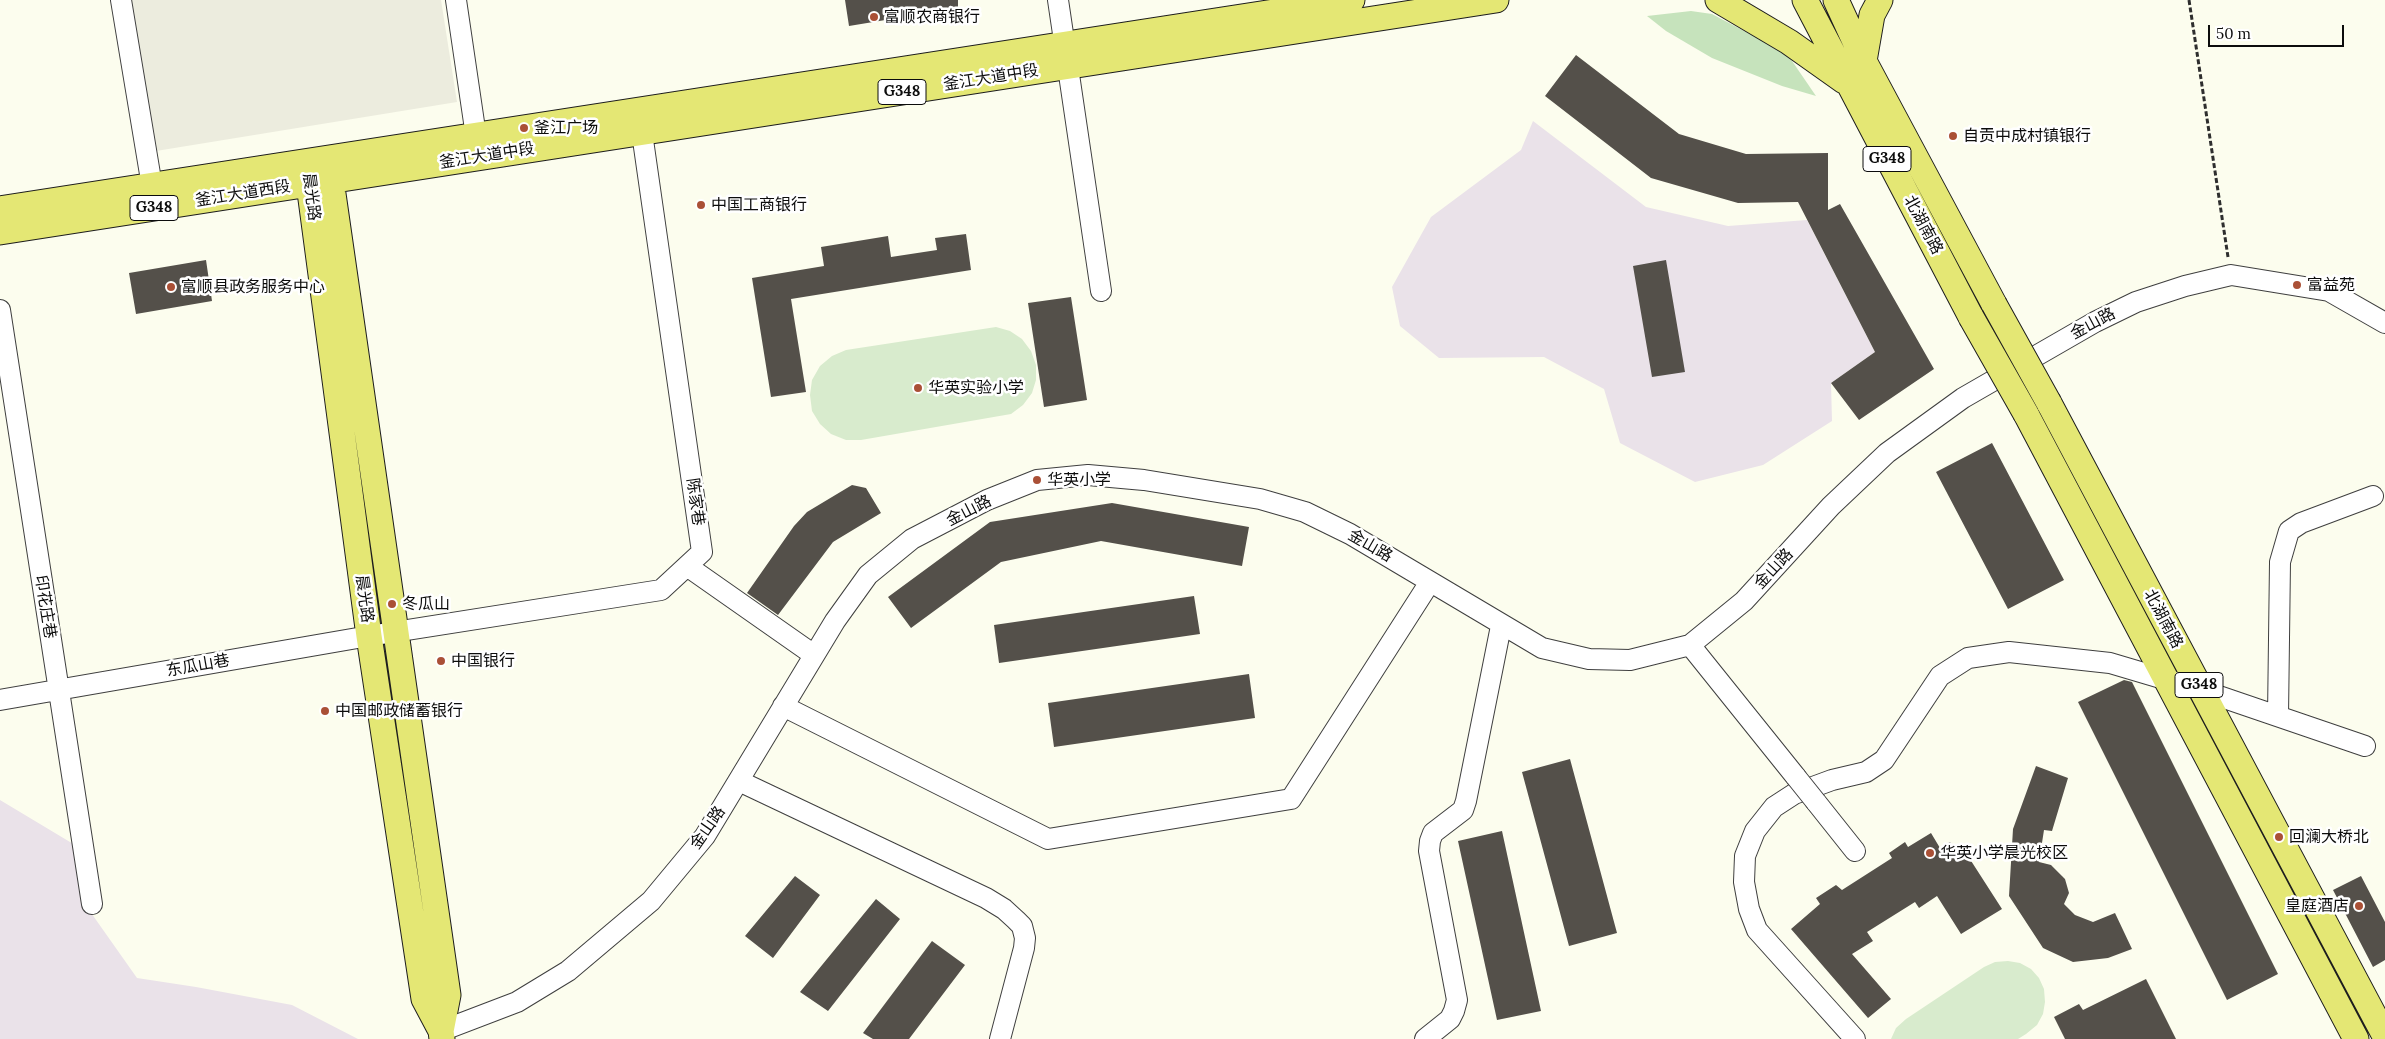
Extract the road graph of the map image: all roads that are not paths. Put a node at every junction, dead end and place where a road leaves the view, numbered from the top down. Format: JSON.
{"nodes":[{"id":1,"x":121,"y":0,"type":"edge"},
{"id":2,"x":456,"y":0,"type":"edge"},
{"id":3,"x":1058,"y":0,"type":"edge"},
{"id":4,"x":1352,"y":0,"type":"edge"},
{"id":5,"x":1496,"y":0,"type":"edge"},
{"id":6,"x":1718,"y":0,"type":"edge"},
{"id":7,"x":1805,"y":0,"type":"edge"},
{"id":8,"x":1836,"y":0,"type":"edge"},
{"id":9,"x":1880,"y":0,"type":"edge"},
{"id":10,"x":1067,"y":55,"type":"junction"},
{"id":11,"x":1864,"y":61,"type":"junction"},
{"id":12,"x":1848,"y":84,"type":"junction"},
{"id":13,"x":642,"y":132,"type":"junction"},
{"id":14,"x":476,"y":136,"type":"junction"},
{"id":15,"x":319,"y":171,"type":"junction"},
{"id":16,"x":152,"y":186,"type":"junction"},
{"id":17,"x":0,"y":209,"type":"edge"},
{"id":18,"x":0,"y":232,"type":"edge"},
{"id":19,"x":1101,"y":291,"type":"dead end"},
{"id":20,"x":0,"y":310,"type":"edge"},
{"id":21,"x":2385,"y":323,"type":"edge"},
{"id":22,"x":2373,"y":496,"type":"dead end"},
{"id":23,"x":687,"y":566,"type":"junction"},
{"id":24,"x":1430,"y":582,"type":"junction"},
{"id":25,"x":1501,"y":626,"type":"junction"},
{"id":26,"x":396,"y":632,"type":"junction"},
{"id":27,"x":369,"y":636,"type":"junction"},
{"id":28,"x":1690,"y":645,"type":"junction"},
{"id":29,"x":814,"y":655,"type":"junction"},
{"id":30,"x":2166,"y":679,"type":"junction"},
{"id":31,"x":57,"y":690,"type":"junction"},
{"id":32,"x":2201,"y":690,"type":"junction"},
{"id":33,"x":0,"y":700,"type":"edge"},
{"id":34,"x":783,"y":706,"type":"junction"},
{"id":35,"x":2278,"y":716,"type":"junction"},
{"id":36,"x":2365,"y":746,"type":"dead end"},
{"id":37,"x":739,"y":781,"type":"junction"},
{"id":38,"x":1855,"y":851,"type":"dead end"},
{"id":39,"x":92,"y":904,"type":"dead end"},
{"id":40,"x":442,"y":1035,"type":"edge"},
{"id":41,"x":2385,"y":1036,"type":"edge"},
{"id":42,"x":1000,"y":1039,"type":"edge"},
{"id":43,"x":1425,"y":1039,"type":"edge"},
{"id":44,"x":1855,"y":1039,"type":"edge"},
{"id":45,"x":2356,"y":1039,"type":"edge"}],
"edges":[{"from":1,"to":16,"type":"street"},
{"from":2,"to":14,"type":"street"},
{"from":3,"to":10,"type":"street"},
{"from":4,"to":10,"type":"main road","name":"釜江大道中段","number":"G348"},
{"from":5,"to":10,"type":"main road","name":"釜江大道中段","number":"G348"},
{"from":6,"to":12,"type":"main road"},
{"from":7,"to":12,"type":"main road","name":"北湖南路","number":"G348"},
{"from":8,"to":11,"type":"main road","name":"北湖南路","number":"G348"},
{"from":9,"to":11,"type":"main road"},
{"from":10,"to":13,"type":"main road","name":"釜江大道中段","number":"G348"},
{"from":10,"to":14,"type":"main road","name":"釜江大道中段","number":"G348"},
{"from":10,"to":19,"type":"street"},
{"from":11,"to":32,"type":"main road","name":"北湖南路","number":"G348","bridge":true},
{"from":12,"to":30,"type":"main road","name":"北湖南路","number":"G348","bridge":true},
{"from":13,"to":15,"type":"main road","name":"釜江大道中段","number":"G348"},
{"from":13,"to":23,"type":"street","name":"陈家巷"},
{"from":14,"to":15,"type":"main road","name":"釜江大道中段","number":"G348"},
{"from":15,"to":16,"type":"main road","name":"釜江大道西段","number":"G348"},
{"from":15,"to":18,"type":"main road","name":"釜江大道西段","number":"G348"},
{"from":15,"to":26,"type":"main road","name":"晨光路"},
{"from":15,"to":27,"type":"main road","name":"晨光路"},
{"from":16,"to":17,"type":"main road","name":"釜江大道西段","number":"G348"},
{"from":20,"to":31,"type":"street","name":"印花庄巷"},
{"from":21,"to":28,"type":"street","name":"金山路"},
{"from":22,"to":35,"type":"street"},
{"from":23,"to":26,"type":"street","name":"陈家巷"},
{"from":23,"to":29,"type":"street"},
{"from":24,"to":25,"type":"street","name":"金山路"},
{"from":24,"to":29,"type":"street","name":"金山路"},
{"from":24,"to":34,"type":"street"},
{"from":25,"to":28,"type":"street","name":"金山路"},
{"from":25,"to":43,"type":"street"},
{"from":26,"to":27,"type":"street","name":"东瓜山巷"},
{"from":26,"to":40,"type":"main road","name":"晨光路"},
{"from":27,"to":31,"type":"street","name":"东瓜山巷"},
{"from":27,"to":40,"type":"main road","name":"晨光路"},
{"from":28,"to":38,"type":"street","bridge":true},
{"from":29,"to":34,"type":"street","name":"金山路"},
{"from":30,"to":32,"type":"street"},
{"from":30,"to":44,"type":"street"},
{"from":30,"to":45,"type":"main road","name":"北湖南路","number":"G348"},
{"from":31,"to":33,"type":"street","name":"东瓜山巷"},
{"from":31,"to":39,"type":"street","name":"印花庄巷"},
{"from":32,"to":35,"type":"street"},
{"from":32,"to":41,"type":"main road","name":"北湖南路","number":"G348"},
{"from":34,"to":37,"type":"street","name":"金山路"},
{"from":35,"to":36,"type":"street"},
{"from":37,"to":40,"type":"street","name":"金山路"},
{"from":37,"to":42,"type":"street"}]}
